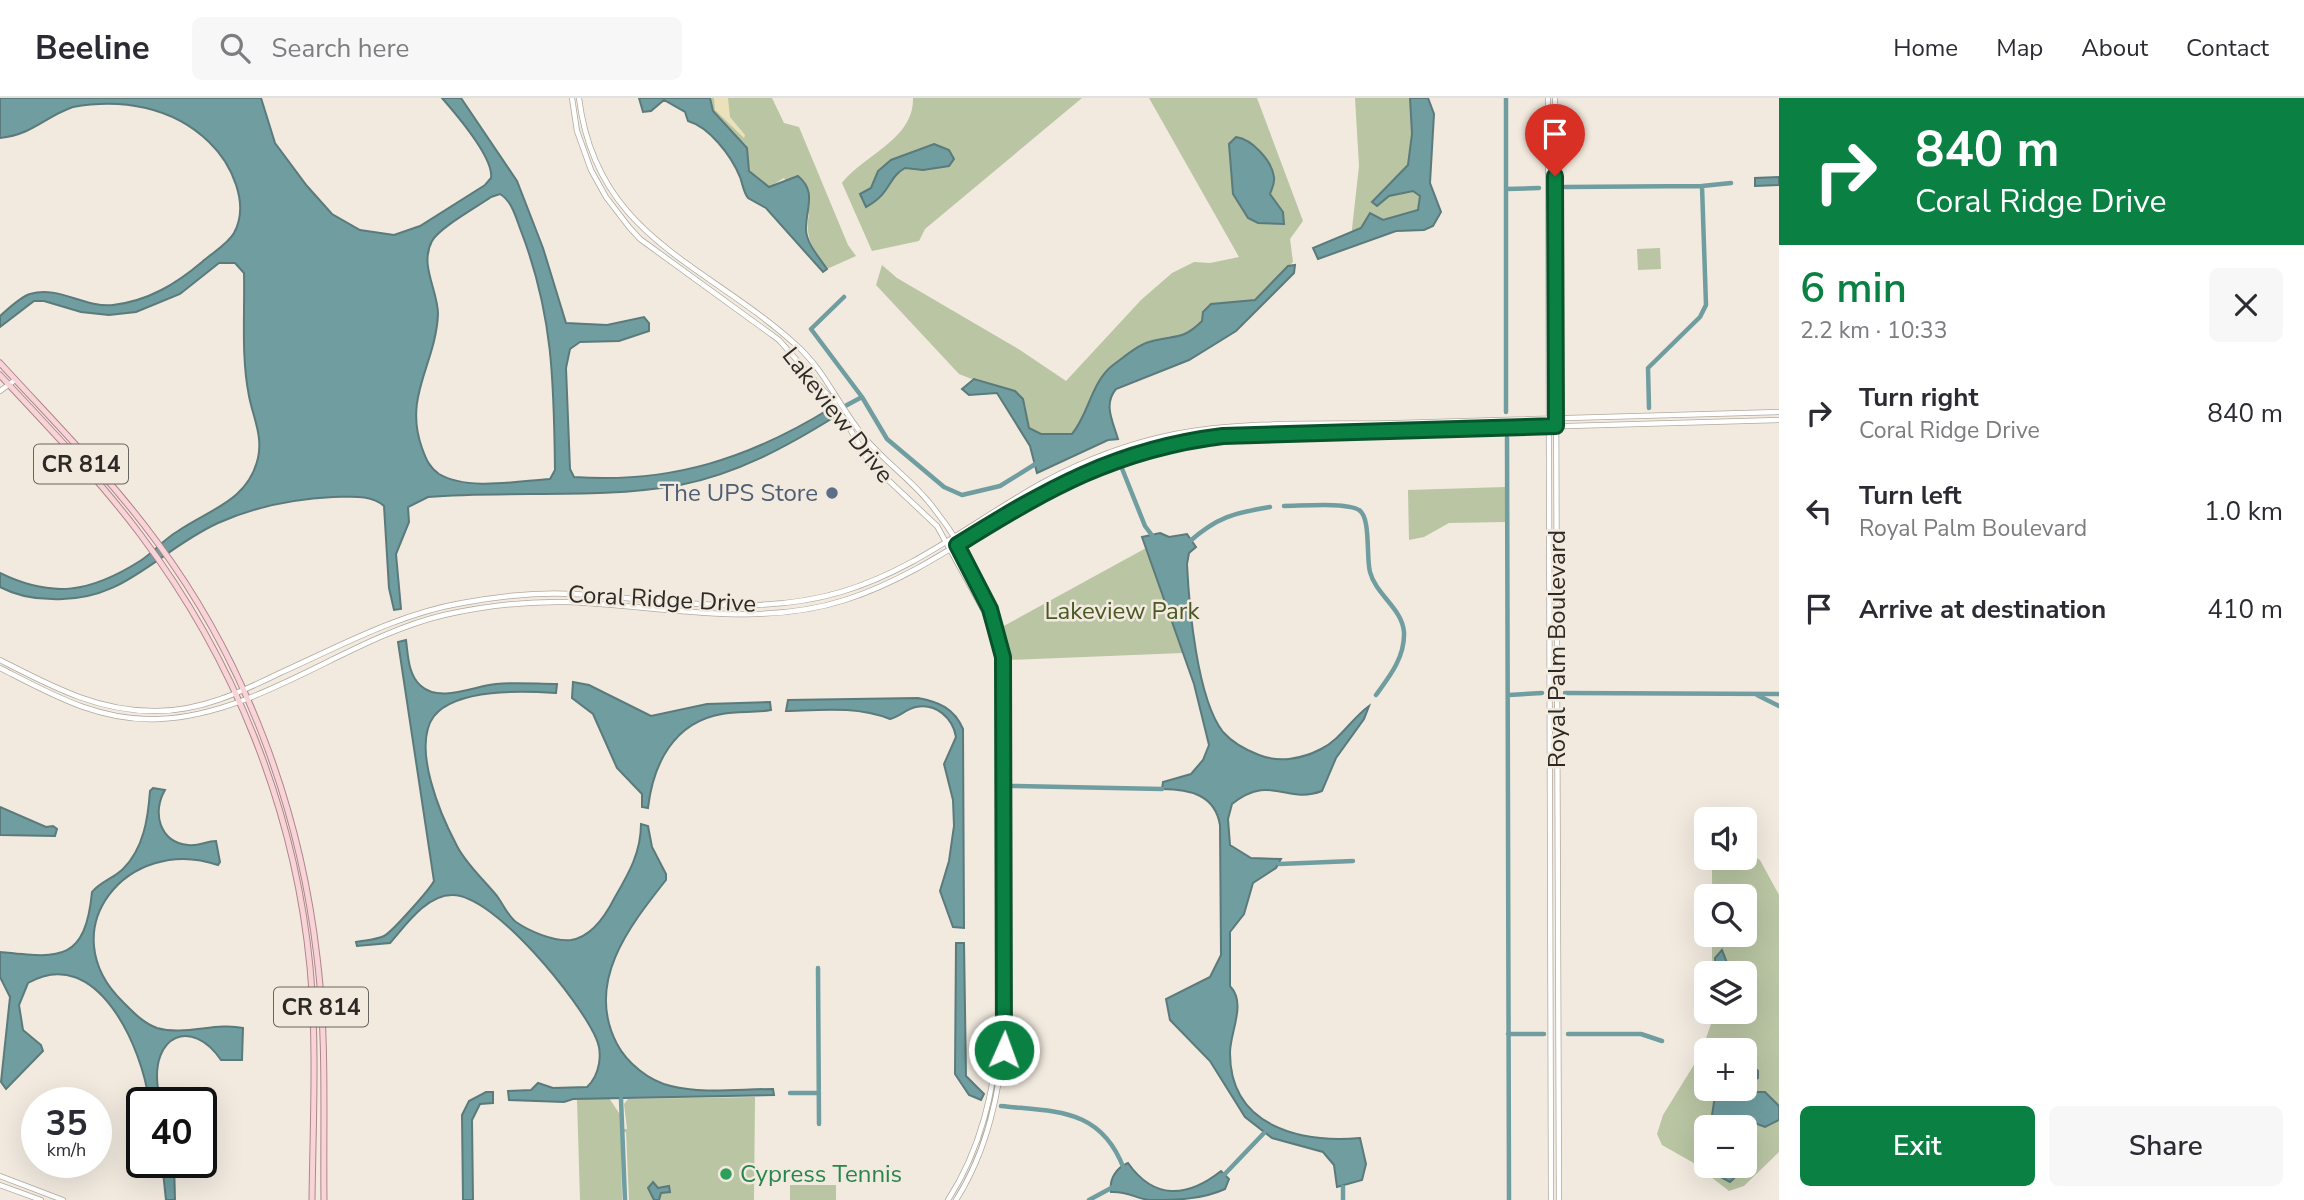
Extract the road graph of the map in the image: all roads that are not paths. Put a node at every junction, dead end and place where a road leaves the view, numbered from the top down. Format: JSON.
{"nodes":[{"id":1,"x":572,"y":98,"type":"edge"},
{"id":2,"x":579,"y":98,"type":"edge"},
{"id":3,"x":1548,"y":98,"type":"edge"},
{"id":4,"x":1555,"y":98,"type":"edge"},
{"id":5,"x":0,"y":363,"type":"edge"},
{"id":6,"x":9,"y":373,"type":"junction"},
{"id":7,"x":0,"y":376,"type":"edge"},
{"id":8,"x":15,"y":380,"type":"junction"},
{"id":9,"x":8,"y":384,"type":"junction"},
{"id":10,"x":0,"y":391,"type":"edge"},
{"id":11,"x":837,"y":401,"type":"junction"},
{"id":12,"x":1779,"y":412,"type":"edge"},
{"id":13,"x":1724,"y":414,"type":"junction"},
{"id":14,"x":846,"y":415,"type":"junction"},
{"id":15,"x":1549,"y":419,"type":"junction"},
{"id":16,"x":1556,"y":419,"type":"junction"},
{"id":17,"x":1779,"y":419,"type":"edge"},
{"id":18,"x":1724,"y":421,"type":"junction"},
{"id":19,"x":1556,"y":426,"type":"junction"},
{"id":20,"x":1549,"y":427,"type":"junction"},
{"id":21,"x":146,"y":528,"type":"junction"},
{"id":22,"x":140,"y":533,"type":"junction"},
{"id":23,"x":953,"y":538,"type":"junction"},
{"id":24,"x":947,"y":542,"type":"junction"},
{"id":25,"x":957,"y":545,"type":"junction"},
{"id":26,"x":951,"y":549,"type":"junction"},
{"id":27,"x":0,"y":660,"type":"edge"},
{"id":28,"x":0,"y":668,"type":"edge"},
{"id":29,"x":23,"y":672,"type":"junction"},
{"id":30,"x":20,"y":678,"type":"junction"},
{"id":31,"x":243,"y":691,"type":"junction"},
{"id":32,"x":236,"y":694,"type":"junction"},
{"id":33,"x":247,"y":698,"type":"junction"},
{"id":34,"x":239,"y":701,"type":"junction"},
{"id":35,"x":0,"y":1177,"type":"edge"},
{"id":36,"x":0,"y":1185,"type":"edge"},
{"id":37,"x":41,"y":1200,"type":"edge"},
{"id":38,"x":63,"y":1200,"type":"edge"},
{"id":39,"x":312,"y":1200,"type":"edge"},
{"id":40,"x":324,"y":1200,"type":"edge"},
{"id":41,"x":948,"y":1200,"type":"edge"},
{"id":42,"x":956,"y":1200,"type":"edge"},
{"id":43,"x":1551,"y":1200,"type":"edge"},
{"id":44,"x":1559,"y":1200,"type":"edge"}],
"edges":[{"from":1,"to":11,"type":"main road","name":"Lakeview Drive"},
{"from":2,"to":11,"type":"main road","name":"Lakeview Drive"},
{"from":3,"to":15,"type":"main road","name":"Royal Palm Boulevard"},
{"from":4,"to":16,"type":"main road","name":"Royal Palm Boulevard"},
{"from":5,"to":6,"type":"main road","number":"CR 814"},
{"from":6,"to":8,"type":"main road","number":"CR 814"},
{"from":6,"to":9,"type":"main road"},
{"from":7,"to":9,"type":"main road","number":"CR 814"},
{"from":8,"to":9,"type":"main road"},
{"from":8,"to":21,"type":"main road","number":"CR 814"},
{"from":9,"to":10,"type":"main road"},
{"from":9,"to":22,"type":"main road","number":"CR 814"},
{"from":11,"to":14,"type":"main road","name":"Lakeview Drive"},
{"from":12,"to":13,"type":"main road","name":"Coral Ridge Drive"},
{"from":13,"to":16,"type":"main road","name":"Coral Ridge Drive"},
{"from":13,"to":18,"type":"main road"},
{"from":14,"to":23,"type":"main road","name":"Lakeview Drive"},
{"from":14,"to":24,"type":"main road","name":"Lakeview Drive"},
{"from":15,"to":16,"type":"main road","name":"Coral Ridge Drive"},
{"from":15,"to":20,"type":"main road","name":"Royal Palm Boulevard"},
{"from":15,"to":23,"type":"main road","name":"Coral Ridge Drive"},
{"from":16,"to":19,"type":"main road","name":"Royal Palm Boulevard"},
{"from":17,"to":18,"type":"main road","name":"Coral Ridge Drive"},
{"from":18,"to":19,"type":"main road","name":"Coral Ridge Drive"},
{"from":19,"to":20,"type":"main road","name":"Coral Ridge Drive"},
{"from":19,"to":44,"type":"main road","name":"Royal Palm Boulevard"},
{"from":20,"to":25,"type":"main road","name":"Coral Ridge Drive"},
{"from":20,"to":43,"type":"main road","name":"Royal Palm Boulevard"},
{"from":21,"to":22,"type":"main road"},
{"from":21,"to":31,"type":"main road","number":"CR 814"},
{"from":22,"to":32,"type":"main road","number":"CR 814"},
{"from":23,"to":24,"type":"main road","name":"Coral Ridge Drive"},
{"from":23,"to":25,"type":"main road","name":"Lakeview Drive"},
{"from":24,"to":26,"type":"main road","name":"Lakeview Drive"},
{"from":24,"to":31,"type":"main road","name":"Coral Ridge Drive"},
{"from":25,"to":26,"type":"main road","name":"Coral Ridge Drive"},
{"from":25,"to":42,"type":"main road","name":"Lakeview Drive"},
{"from":26,"to":33,"type":"main road","name":"Coral Ridge Drive"},
{"from":26,"to":41,"type":"main road","name":"Lakeview Drive"},
{"from":27,"to":29,"type":"main road","name":"Coral Ridge Drive"},
{"from":28,"to":30,"type":"main road","name":"Coral Ridge Drive"},
{"from":29,"to":30,"type":"main road"},
{"from":29,"to":32,"type":"main road","name":"Coral Ridge Drive"},
{"from":30,"to":34,"type":"main road","name":"Coral Ridge Drive"},
{"from":31,"to":32,"type":"main road","name":"Coral Ridge Drive"},
{"from":31,"to":33,"type":"main road","number":"CR 814"},
{"from":32,"to":34,"type":"main road","number":"CR 814"},
{"from":33,"to":34,"type":"main road","name":"Coral Ridge Drive"},
{"from":33,"to":40,"type":"main road","number":"CR 814"},
{"from":34,"to":39,"type":"main road","number":"CR 814"},
{"from":35,"to":38,"type":"main road"},
{"from":36,"to":37,"type":"main road"}]}
